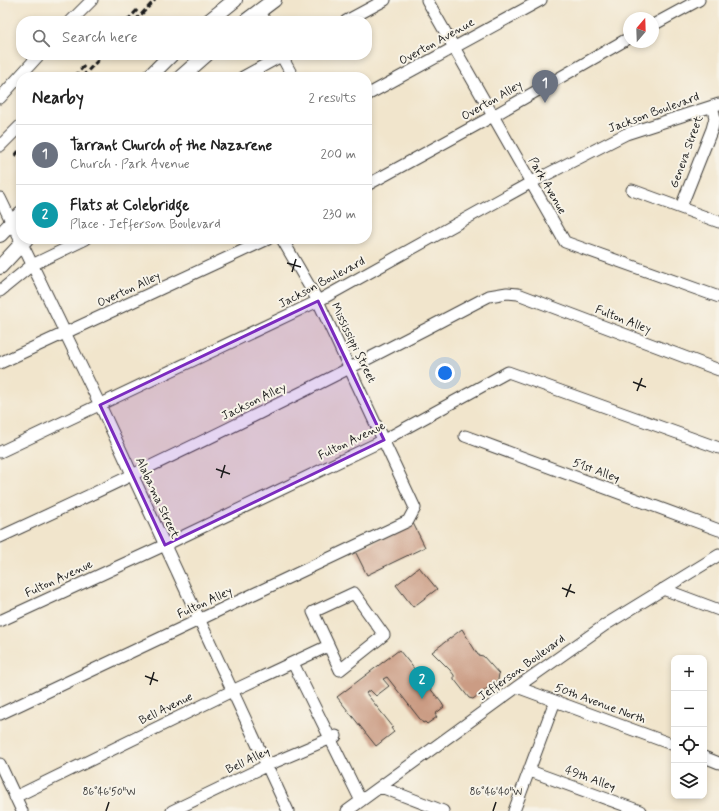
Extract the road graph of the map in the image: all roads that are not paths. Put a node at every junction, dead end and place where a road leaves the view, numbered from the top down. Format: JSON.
{"nodes":[{"id":1,"x":92,"y":0,"type":"edge"},
{"id":2,"x":235,"y":0,"type":"edge"},
{"id":3,"x":274,"y":0,"type":"edge"},
{"id":4,"x":385,"y":0,"type":"edge"},
{"id":5,"x":426,"y":0,"type":"edge"},
{"id":6,"x":541,"y":0,"type":"edge"},
{"id":7,"x":699,"y":0,"type":"edge"},
{"id":8,"x":262,"y":15,"type":"edge"},
{"id":9,"x":77,"y":16,"type":"edge"},
{"id":10,"x":215,"y":16,"type":"edge"},
{"id":11,"x":355,"y":16,"type":"edge"},
{"id":12,"x":659,"y":22,"type":"edge"},
{"id":13,"x":623,"y":41,"type":"edge"},
{"id":14,"x":453,"y":48,"type":"junction"},
{"id":15,"x":34,"y":60,"type":"edge"},
{"id":16,"x":166,"y":60,"type":"edge"},
{"id":17,"x":200,"y":60,"type":"edge"},
{"id":18,"x":273,"y":60,"type":"edge"},
{"id":19,"x":284,"y":60,"type":"edge"},
{"id":20,"x":24,"y":72,"type":"edge"},
{"id":21,"x":154,"y":72,"type":"edge"},
{"id":22,"x":187,"y":72,"type":"edge"},
{"id":23,"x":252,"y":72,"type":"edge"},
{"id":24,"x":290,"y":72,"type":"edge"},
{"id":25,"x":16,"y":80,"type":"edge"},
{"id":26,"x":372,"y":92,"type":"edge"},
{"id":27,"x":0,"y":98,"type":"edge"},
{"id":28,"x":716,"y":105,"type":"edge"},
{"id":29,"x":493,"y":116,"type":"junction"},
{"id":30,"x":16,"y":130,"type":"edge"},
{"id":31,"x":0,"y":146,"type":"edge"},
{"id":32,"x":372,"y":182,"type":"edge"},
{"id":33,"x":530,"y":184,"type":"junction"},
{"id":34,"x":632,"y":190,"type":"dead end"},
{"id":35,"x":0,"y":198,"type":"edge"},
{"id":36,"x":681,"y":207,"type":"junction"},
{"id":37,"x":16,"y":218,"type":"edge"},
{"id":38,"x":719,"y":222,"type":"edge"},
{"id":39,"x":0,"y":235,"type":"edge"},
{"id":40,"x":21,"y":244,"type":"edge"},
{"id":41,"x":25,"y":244,"type":"edge"},
{"id":42,"x":76,"y":244,"type":"edge"},
{"id":43,"x":257,"y":244,"type":"edge"},
{"id":44,"x":285,"y":244,"type":"edge"},
{"id":45,"x":32,"y":265,"type":"junction"},
{"id":46,"x":0,"y":266,"type":"edge"},
{"id":47,"x":0,"y":291,"type":"edge"},
{"id":48,"x":518,"y":294,"type":"joint"},
{"id":49,"x":719,"y":298,"type":"edge"},
{"id":50,"x":318,"y":301,"type":"junction"},
{"id":51,"x":65,"y":334,"type":"junction"},
{"id":52,"x":0,"y":363,"type":"edge"},
{"id":53,"x":351,"y":370,"type":"junction"},
{"id":54,"x":719,"y":370,"type":"edge"},
{"id":55,"x":100,"y":405,"type":"junction"},
{"id":56,"x":465,"y":436,"type":"dead end"},
{"id":57,"x":384,"y":440,"type":"junction"},
{"id":58,"x":719,"y":448,"type":"edge"},
{"id":59,"x":0,"y":452,"type":"edge"},
{"id":60,"x":132,"y":476,"type":"junction"},
{"id":61,"x":415,"y":508,"type":"joint"},
{"id":62,"x":719,"y":530,"type":"edge"},
{"id":63,"x":0,"y":537,"type":"edge"},
{"id":64,"x":165,"y":544,"type":"junction"},
{"id":65,"x":719,"y":555,"type":"edge"},
{"id":66,"x":663,"y":589,"type":"junction"},
{"id":67,"x":719,"y":610,"type":"edge"},
{"id":68,"x":0,"y":620,"type":"edge"},
{"id":69,"x":200,"y":620,"type":"junction"},
{"id":70,"x":328,"y":646,"type":"junction"},
{"id":71,"x":293,"y":663,"type":"junction"},
{"id":72,"x":517,"y":686,"type":"junction"},
{"id":73,"x":234,"y":690,"type":"junction"},
{"id":74,"x":555,"y":701,"type":"junction"},
{"id":75,"x":0,"y":714,"type":"edge"},
{"id":76,"x":333,"y":738,"type":"junction"},
{"id":77,"x":671,"y":744,"type":"edge"},
{"id":78,"x":707,"y":758,"type":"edge"},
{"id":79,"x":719,"y":763,"type":"edge"},
{"id":80,"x":0,"y":764,"type":"edge"},
{"id":81,"x":268,"y":766,"type":"junction"},
{"id":82,"x":530,"y":770,"type":"junction"},
{"id":83,"x":381,"y":787,"type":"junction"},
{"id":84,"x":15,"y":797,"type":"junction"},
{"id":85,"x":361,"y":801,"type":"junction"},
{"id":86,"x":22,"y":811,"type":"edge"},
{"id":87,"x":172,"y":811,"type":"edge"},
{"id":88,"x":288,"y":811,"type":"edge"},
{"id":89,"x":347,"y":811,"type":"edge"},
{"id":90,"x":443,"y":811,"type":"edge"},
{"id":91,"x":514,"y":811,"type":"edge"},
{"id":92,"x":640,"y":811,"type":"edge"}],
"edges":[{"from":1,"to":9,"type":"street"},
{"from":2,"to":10,"type":"main road"},
{"from":3,"to":8,"type":"main road"},
{"from":4,"to":11,"type":"street"},
{"from":5,"to":14,"type":"street","name":"Park Avenue"},
{"from":6,"to":14,"type":"street","name":"Overton Avenue"},
{"from":7,"to":12,"type":"street"},
{"from":13,"to":29,"type":"street","name":"Overton Alley"},
{"from":14,"to":26,"type":"street","name":"Overton Avenue"},
{"from":14,"to":29,"type":"street","name":"Park Avenue"},
{"from":15,"to":20,"type":"street"},
{"from":16,"to":21,"type":"main road"},
{"from":17,"to":22,"type":"main road"},
{"from":18,"to":23,"type":"street"},
{"from":19,"to":24,"type":"street"},
{"from":25,"to":27,"type":"street"},
{"from":28,"to":33,"type":"street","name":"Jackson Boulevard"},
{"from":28,"to":36,"type":"street","name":"Geneva Street"},
{"from":29,"to":32,"type":"street","name":"Overton Alley"},
{"from":29,"to":33,"type":"street","name":"Park Avenue"},
{"from":30,"to":31,"type":"street"},
{"from":33,"to":49,"type":"street","name":"Park Avenue"},
{"from":33,"to":50,"type":"street","name":"Jackson Boulevard"},
{"from":34,"to":36,"type":"street"},
{"from":35,"to":37,"type":"street","name":"Alabama Street"},
{"from":36,"to":38,"type":"street"},
{"from":37,"to":39,"type":"main road"},
{"from":40,"to":46,"type":"main road"},
{"from":41,"to":45,"type":"street","name":"Alabama Street"},
{"from":42,"to":45,"type":"street"},
{"from":43,"to":51,"type":"street","name":"Overton Alley"},
{"from":44,"to":50,"type":"street","name":"Mississippi Street"},
{"from":45,"to":47,"type":"street"},
{"from":45,"to":51,"type":"street","name":"Alabama Street"},
{"from":48,"to":53,"type":"street","name":"Jackson Alley"},
{"from":48,"to":54,"type":"street","name":"Fulton Alley"},
{"from":50,"to":53,"type":"street","name":"Mississippi Street"},
{"from":50,"to":55,"type":"street","name":"Jackson Boulevard"},
{"from":51,"to":52,"type":"street","name":"Overton Alley"},
{"from":51,"to":55,"type":"street","name":"Alabama Street"},
{"from":53,"to":57,"type":"street","name":"Mississippi Street"},
{"from":53,"to":60,"type":"street","name":"Jackson Alley"},
{"from":55,"to":59,"type":"street","name":"Jackson Boulevard"},
{"from":55,"to":60,"type":"street","name":"Alabama Street"},
{"from":56,"to":62,"type":"street","name":"51st Alley"},
{"from":57,"to":58,"type":"street","name":"Fulton Avenue"},
{"from":57,"to":61,"type":"street","name":"Mississippi Street"},
{"from":57,"to":64,"type":"street","name":"Fulton Avenue"},
{"from":60,"to":63,"type":"street","name":"Jackson Alley"},
{"from":60,"to":64,"type":"street","name":"Alabama Street"},
{"from":61,"to":69,"type":"street","name":"Fulton Alley"},
{"from":64,"to":68,"type":"street","name":"Fulton Avenue"},
{"from":64,"to":69,"type":"street","name":"Alabama Street"},
{"from":65,"to":66,"type":"street","name":"Jefferson Boulevard"},
{"from":66,"to":67,"type":"street"},
{"from":66,"to":72,"type":"street","name":"Jefferson Boulevard"},
{"from":69,"to":73,"type":"street","name":"Alabama Street"},
{"from":69,"to":75,"type":"street","name":"Fulton Alley"},
{"from":70,"to":70,"type":"street"},
{"from":70,"to":71,"type":"street","name":"Bell Avenue"},
{"from":71,"to":73,"type":"street","name":"Bell Avenue"},
{"from":71,"to":76,"type":"street"},
{"from":72,"to":74,"type":"street","name":"50th Avenue North"},
{"from":72,"to":83,"type":"street","name":"Jefferson Boulevard"},
{"from":73,"to":81,"type":"street","name":"Alabama Street"},
{"from":73,"to":84,"type":"street","name":"Bell Avenue"},
{"from":74,"to":77,"type":"street","name":"50th Avenue North"},
{"from":74,"to":82,"type":"street"},
{"from":76,"to":81,"type":"street","name":"Bell Alley"},
{"from":76,"to":85,"type":"street"},
{"from":78,"to":79,"type":"street"},
{"from":80,"to":84,"type":"street"},
{"from":81,"to":87,"type":"street","name":"Bell Alley"},
{"from":81,"to":88,"type":"street","name":"Alabama Street"},
{"from":82,"to":91,"type":"street"},
{"from":82,"to":92,"type":"street","name":"49th Alley"},
{"from":83,"to":85,"type":"street","name":"Jefferson Boulevard"},
{"from":83,"to":90,"type":"street"},
{"from":84,"to":86,"type":"street"},
{"from":85,"to":89,"type":"street","name":"Jefferson Boulevard"}]}
